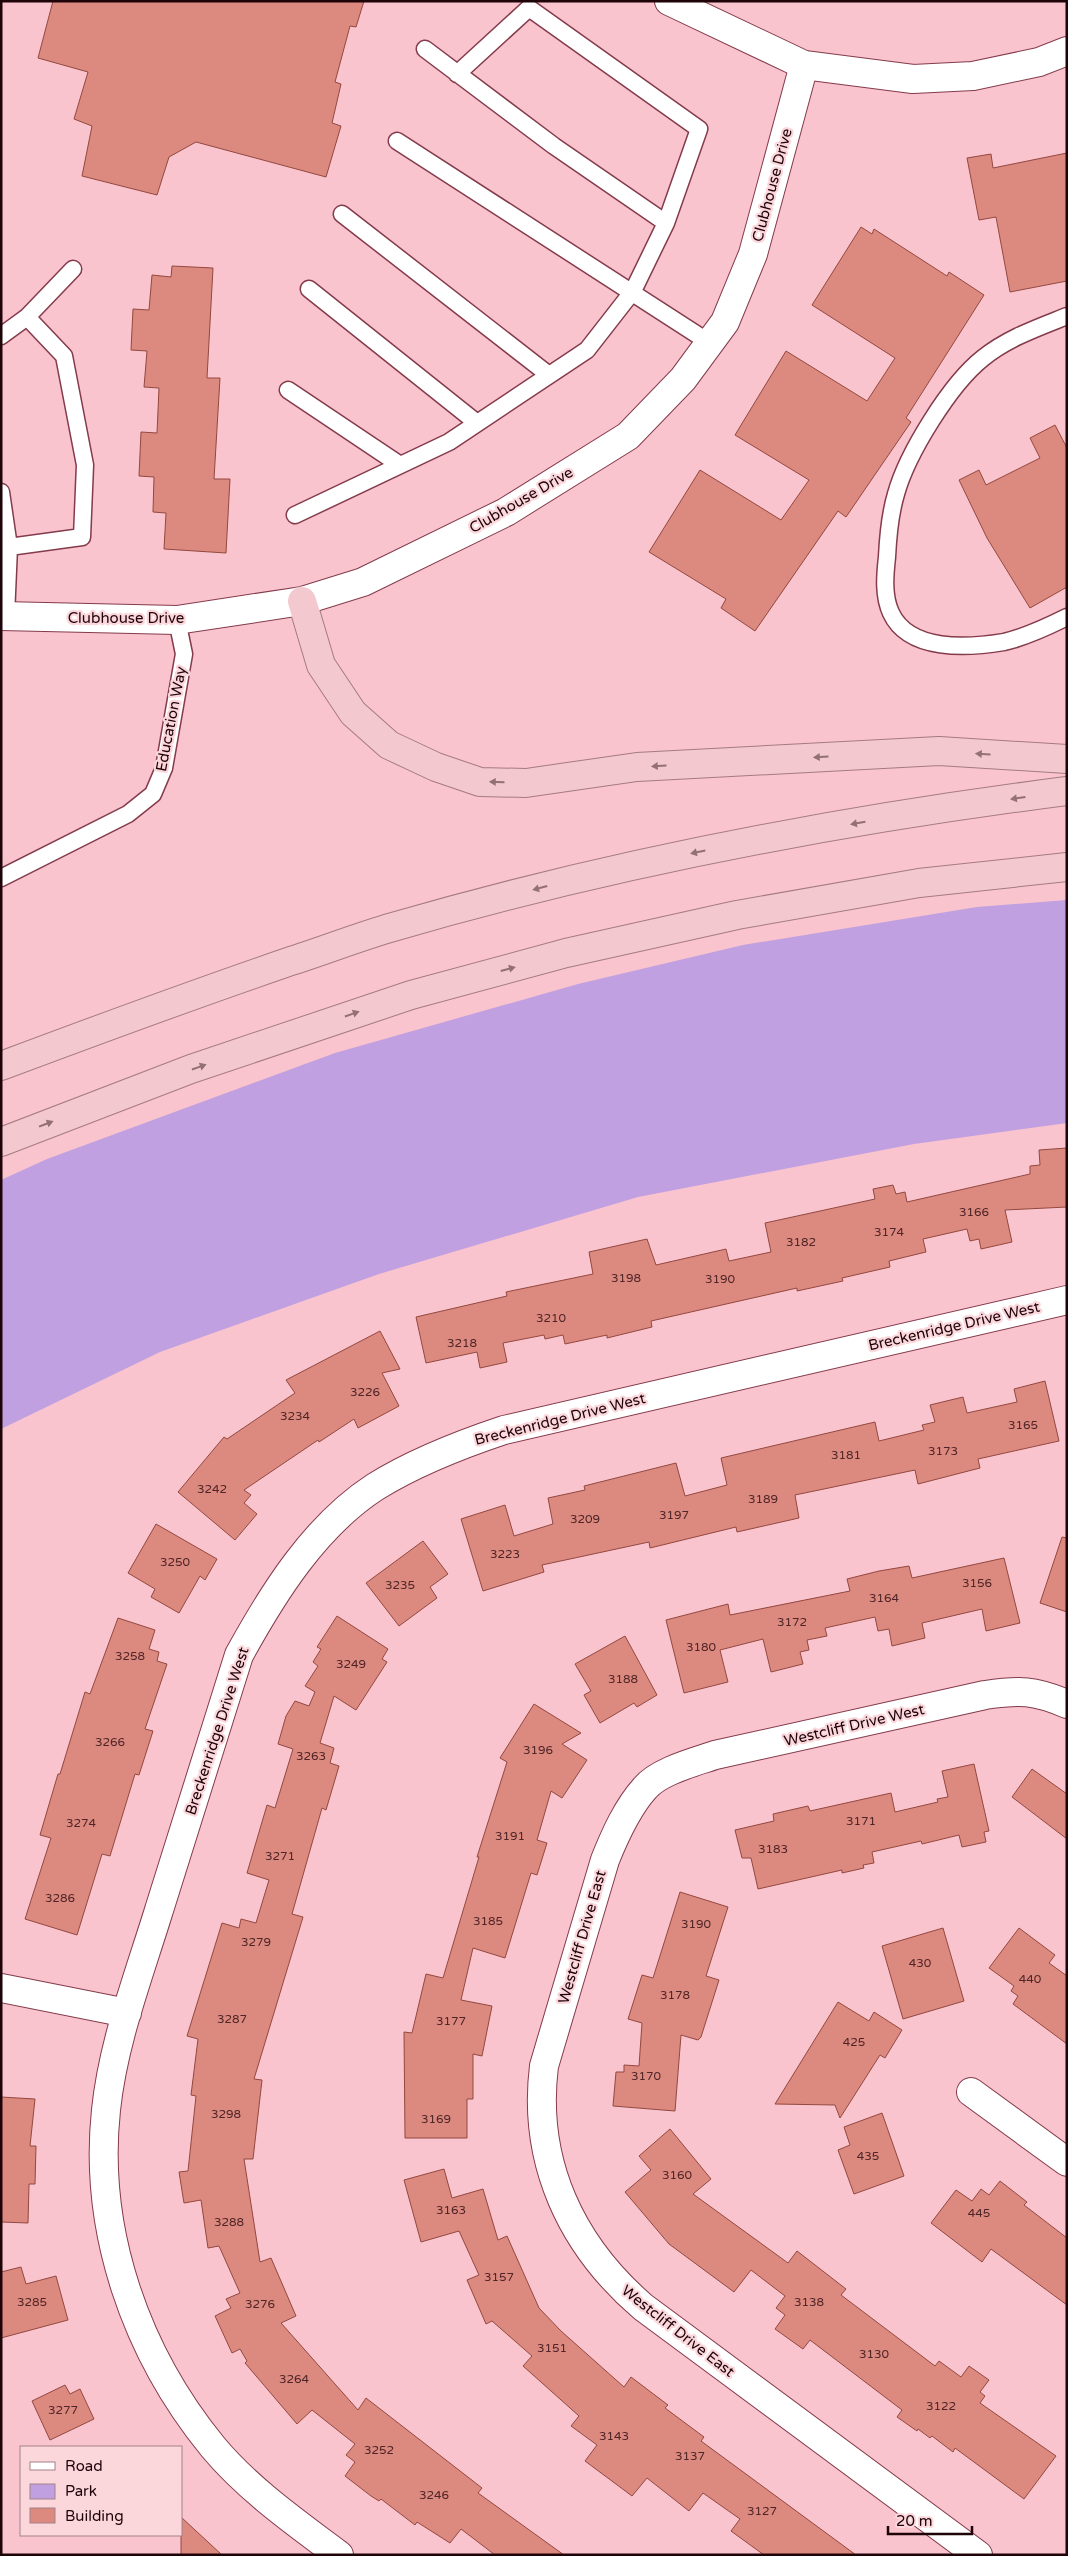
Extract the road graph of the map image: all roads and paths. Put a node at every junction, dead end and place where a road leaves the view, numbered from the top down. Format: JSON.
{"nodes":[{"id":1,"x":669,"y":1,"type":"edge"},
{"id":2,"x":425,"y":49,"type":"dead end"},
{"id":3,"x":1067,"y":51,"type":"edge"},
{"id":4,"x":804,"y":65,"type":"junction"},
{"id":5,"x":457,"y":74,"type":"junction"},
{"id":6,"x":397,"y":141,"type":"dead end"},
{"id":7,"x":342,"y":214,"type":"dead end"},
{"id":8,"x":666,"y":224,"type":"junction"},
{"id":9,"x":73,"y":269,"type":"dead end"},
{"id":10,"x":309,"y":289,"type":"dead end"},
{"id":11,"x":633,"y":291,"type":"junction"},
{"id":12,"x":1067,"y":316,"type":"edge"},
{"id":13,"x":27,"y":317,"type":"junction"},
{"id":14,"x":1,"y":336,"type":"edge"},
{"id":15,"x":710,"y":342,"type":"junction"},
{"id":16,"x":549,"y":375,"type":"junction"},
{"id":17,"x":288,"y":390,"type":"dead end"},
{"id":18,"x":477,"y":423,"type":"junction"},
{"id":19,"x":400,"y":465,"type":"junction"},
{"id":20,"x":1,"y":492,"type":"edge"},
{"id":21,"x":295,"y":515,"type":"dead end"},
{"id":22,"x":9,"y":547,"type":"junction"},
{"id":23,"x":302,"y":601,"type":"junction"},
{"id":24,"x":4,"y":616,"type":"edge"},
{"id":25,"x":1067,"y":617,"type":"edge"},
{"id":26,"x":177,"y":620,"type":"junction"},
{"id":27,"x":1067,"y":759,"type":"edge"},
{"id":28,"x":1067,"y":791,"type":"edge"},
{"id":29,"x":1067,"y":867,"type":"edge"},
{"id":30,"x":1,"y":878,"type":"edge"},
{"id":31,"x":1,"y":1066,"type":"edge"},
{"id":32,"x":1,"y":1142,"type":"edge"},
{"id":33,"x":1067,"y":1300,"type":"edge"},
{"id":34,"x":1067,"y":1704,"type":"edge"},
{"id":35,"x":646,"y":1787,"type":"joint"},
{"id":36,"x":1,"y":1988,"type":"edge"},
{"id":37,"x":127,"y":2013,"type":"junction"},
{"id":38,"x":971,"y":2092,"type":"dead end"},
{"id":39,"x":1067,"y":2162,"type":"edge"},
{"id":40,"x":339,"y":2555,"type":"edge"},
{"id":41,"x":978,"y":2555,"type":"edge"}],
"edges":[{"from":1,"to":4,"type":"street"},
{"from":2,"to":5,"type":"lane"},
{"from":3,"to":4,"type":"street"},
{"from":4,"to":15,"type":"street","name":"Clubhouse Drive"},
{"from":5,"to":8,"type":"lane"},
{"from":5,"to":8,"type":"lane"},
{"from":6,"to":11,"type":"lane"},
{"from":7,"to":16,"type":"lane"},
{"from":8,"to":11,"type":"lane"},
{"from":9,"to":13,"type":"lane"},
{"from":10,"to":18,"type":"lane"},
{"from":11,"to":15,"type":"lane"},
{"from":11,"to":16,"type":"lane"},
{"from":12,"to":25,"type":"lane"},
{"from":13,"to":14,"type":"lane"},
{"from":13,"to":22,"type":"lane"},
{"from":15,"to":23,"type":"street","name":"Clubhouse Drive"},
{"from":16,"to":18,"type":"lane"},
{"from":17,"to":19,"type":"lane"},
{"from":18,"to":19,"type":"lane"},
{"from":19,"to":21,"type":"lane"},
{"from":20,"to":22,"type":"lane"},
{"from":22,"to":24,"type":"lane"},
{"from":23,"to":26,"type":"street","name":"Clubhouse Drive"},
{"from":27,"to":23,"type":"highway","one_way":true},
{"from":24,"to":26,"type":"street","name":"Clubhouse Drive"},
{"from":26,"to":30,"type":"lane","name":"Education Way"},
{"from":28,"to":31,"type":"highway","one_way":true},
{"from":32,"to":29,"type":"highway","one_way":true},
{"from":33,"to":37,"type":"street","name":"Breckenridge Drive West"},
{"from":34,"to":35,"type":"street","name":"Westcliff Drive West"},
{"from":35,"to":41,"type":"street","name":"Westcliff Drive East"},
{"from":36,"to":37,"type":"street"},
{"from":37,"to":40,"type":"street","name":"Breckenridge Drive West"},
{"from":38,"to":39,"type":"street"}]}
